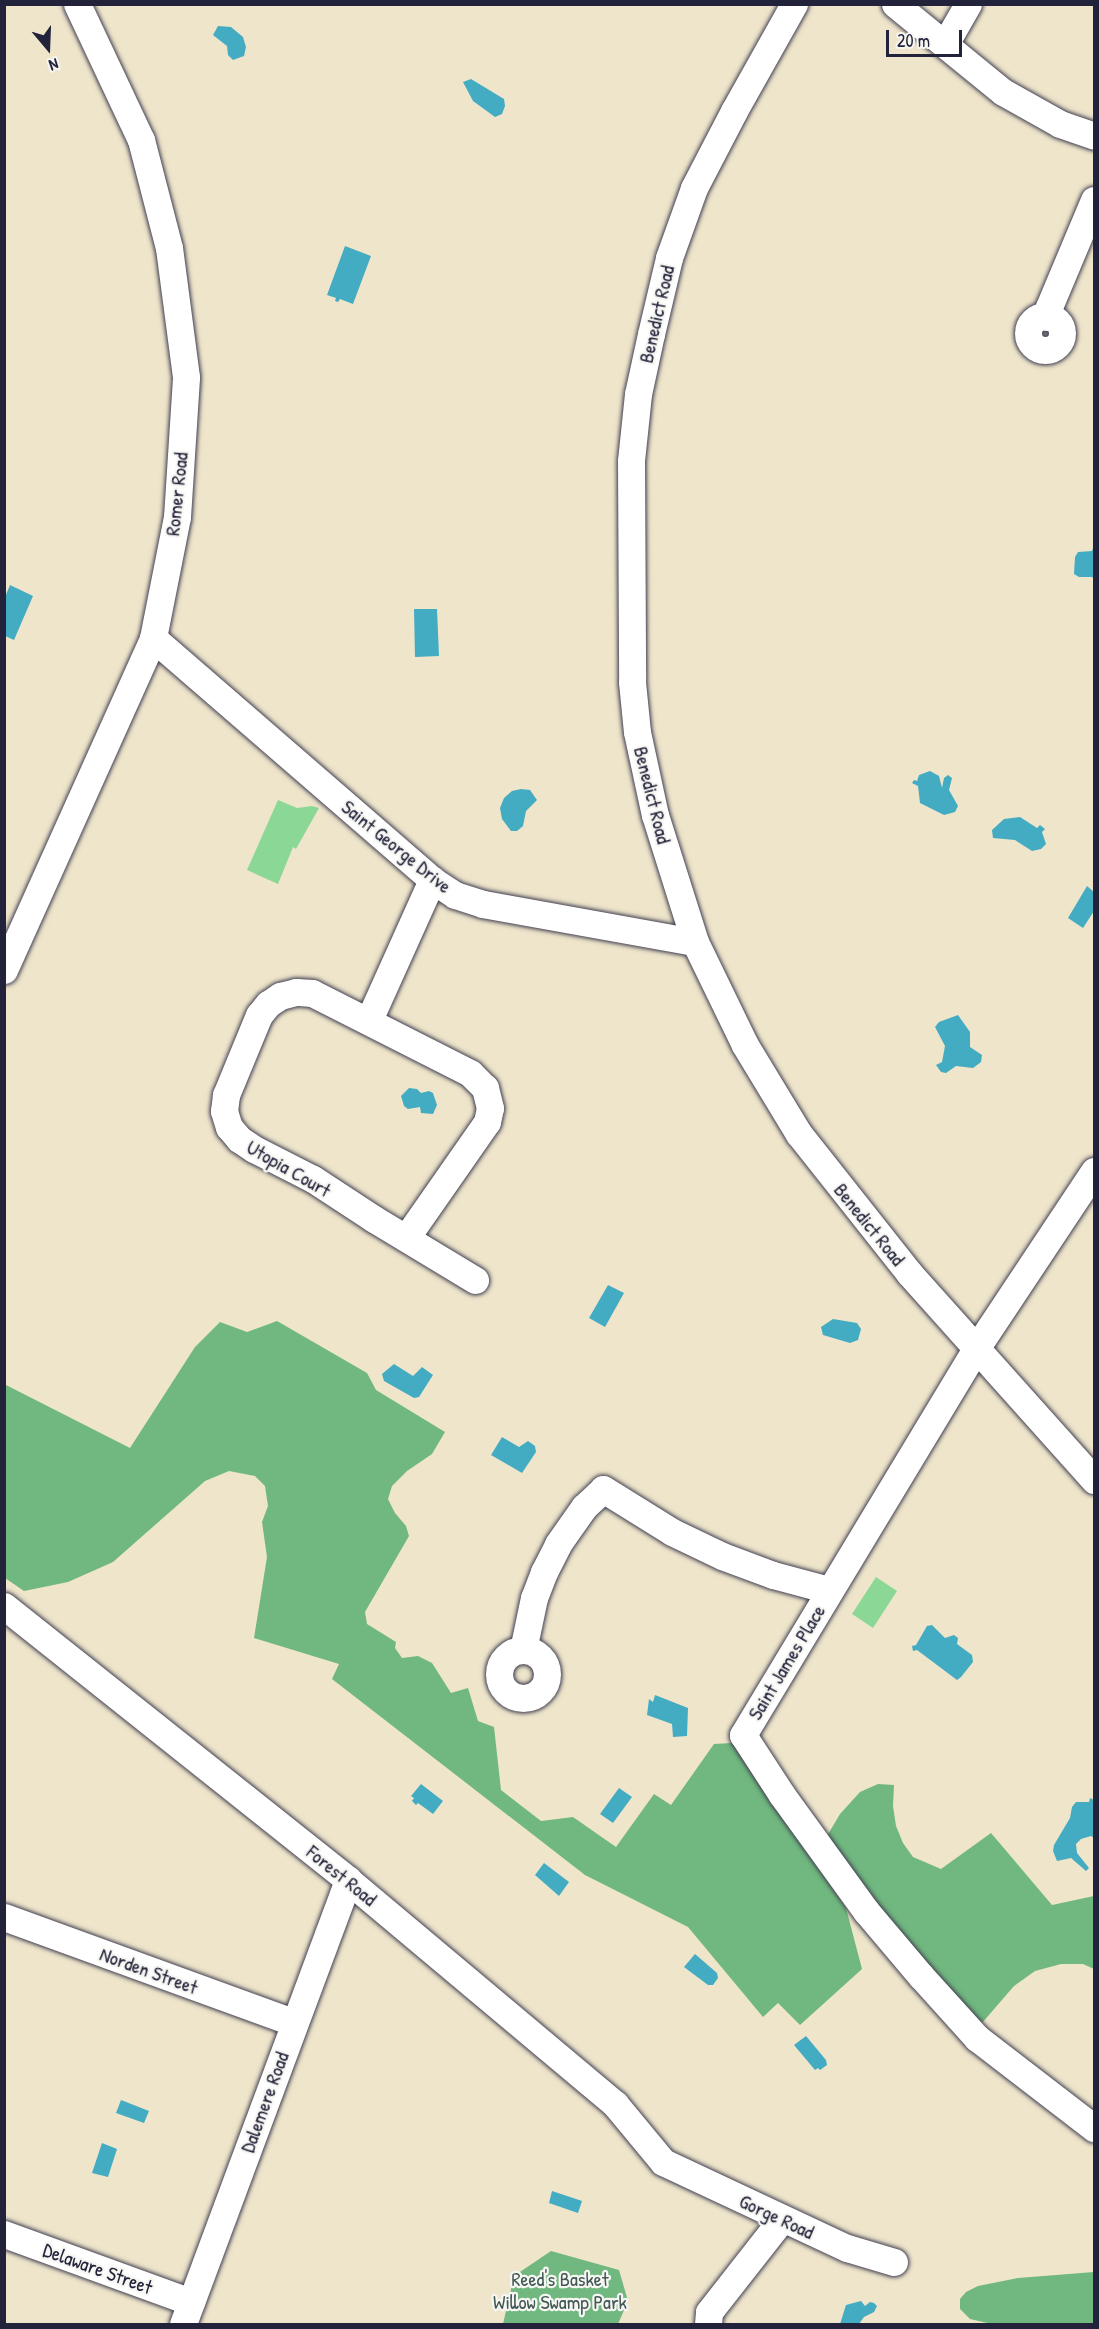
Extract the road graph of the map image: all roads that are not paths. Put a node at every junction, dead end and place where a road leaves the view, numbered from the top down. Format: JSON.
{"nodes":[{"id":1,"x":77,"y":4,"type":"edge"},
{"id":2,"x":794,"y":4,"type":"edge"},
{"id":3,"x":895,"y":4,"type":"edge"},
{"id":4,"x":968,"y":4,"type":"edge"},
{"id":5,"x":945,"y":44,"type":"junction"},
{"id":6,"x":1095,"y":136,"type":"edge"},
{"id":7,"x":1095,"y":200,"type":"edge"},
{"id":8,"x":1047,"y":317,"type":"dead end"},
{"id":9,"x":153,"y":638,"type":"junction"},
{"id":10,"x":432,"y":880,"type":"junction"},
{"id":11,"x":695,"y":942,"type":"junction"},
{"id":12,"x":4,"y":970,"type":"edge"},
{"id":13,"x":369,"y":1020,"type":"junction"},
{"id":14,"x":1095,"y":1171,"type":"edge"},
{"id":15,"x":406,"y":1238,"type":"junction"},
{"id":16,"x":475,"y":1280,"type":"dead end"},
{"id":17,"x":977,"y":1347,"type":"junction"},
{"id":18,"x":1095,"y":1480,"type":"edge"},
{"id":19,"x":829,"y":1590,"type":"junction"},
{"id":20,"x":4,"y":1606,"type":"edge"},
{"id":21,"x":523,"y":1650,"type":"dead end"},
{"id":22,"x":348,"y":1880,"type":"junction"},
{"id":23,"x":4,"y":1917,"type":"edge"},
{"id":24,"x":293,"y":2022,"type":"junction"},
{"id":25,"x":1095,"y":2128,"type":"edge"},
{"id":26,"x":663,"y":2162,"type":"joint"},
{"id":27,"x":782,"y":2219,"type":"junction"},
{"id":28,"x":4,"y":2234,"type":"edge"},
{"id":29,"x":894,"y":2262,"type":"dead end"},
{"id":30,"x":187,"y":2313,"type":"edge"},
{"id":31,"x":708,"y":2325,"type":"edge"}],
"edges":[{"from":1,"to":9,"type":"street","name":"Romer Road"},
{"from":2,"to":11,"type":"street","name":"Benedict Road"},
{"from":3,"to":5,"type":"street"},
{"from":4,"to":5,"type":"street"},
{"from":5,"to":6,"type":"street"},
{"from":7,"to":8,"type":"street"},
{"from":9,"to":10,"type":"street","name":"Saint George Drive"},
{"from":9,"to":12,"type":"street","name":"Romer Road"},
{"from":10,"to":11,"type":"street","name":"Saint George Drive"},
{"from":10,"to":13,"type":"street"},
{"from":11,"to":17,"type":"street","name":"Benedict Road"},
{"from":13,"to":15,"type":"street","name":"Utopia Court"},
{"from":13,"to":15,"type":"street","name":"Utopia Court"},
{"from":14,"to":17,"type":"street","name":"Saint James Place"},
{"from":15,"to":16,"type":"street","name":"Utopia Court"},
{"from":17,"to":18,"type":"street","name":"Benedict Road"},
{"from":17,"to":19,"type":"street","name":"Saint James Place"},
{"from":19,"to":21,"type":"street"},
{"from":19,"to":25,"type":"street","name":"Saint James Place"},
{"from":20,"to":22,"type":"street","name":"Forest Road"},
{"from":22,"to":24,"type":"street","name":"Dalemere Road"},
{"from":22,"to":26,"type":"street","name":"Forest Road"},
{"from":23,"to":24,"type":"street","name":"Norden Street"},
{"from":24,"to":30,"type":"street","name":"Dalemere Road"},
{"from":26,"to":27,"type":"street","name":"Gorge Road"},
{"from":27,"to":29,"type":"street","name":"Gorge Road"},
{"from":27,"to":31,"type":"street"},
{"from":28,"to":30,"type":"street","name":"Delaware Street"}]}
